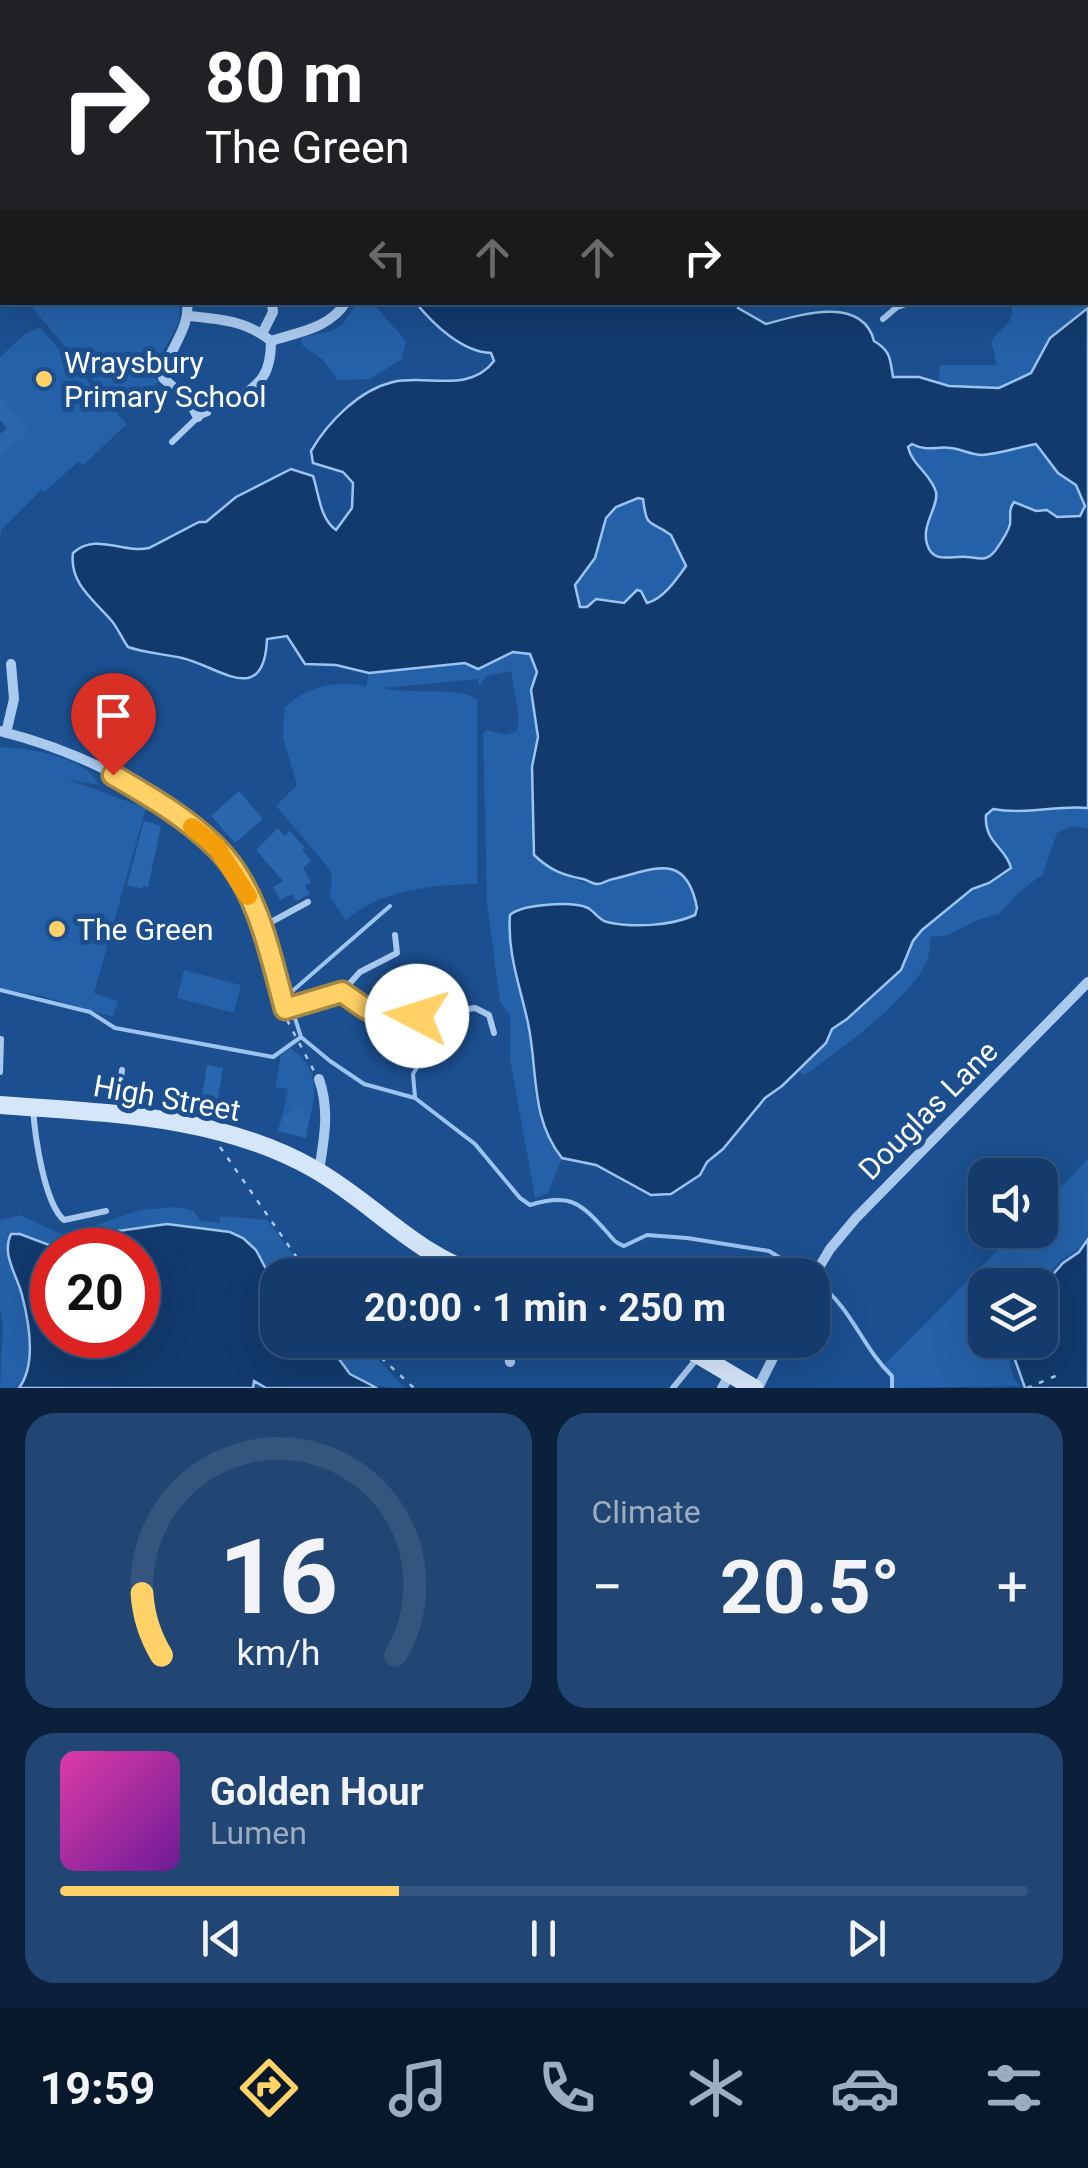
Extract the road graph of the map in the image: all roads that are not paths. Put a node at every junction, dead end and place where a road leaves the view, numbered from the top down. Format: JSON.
{"nodes":[{"id":1,"x":188,"y":305,"type":"edge"},
{"id":2,"x":272,"y":305,"type":"edge"},
{"id":3,"x":344,"y":305,"type":"edge"},
{"id":4,"x":903,"y":305,"type":"edge"},
{"id":5,"x":190,"y":316,"type":"junction"},
{"id":6,"x":883,"y":318,"type":"dead end"},
{"id":7,"x":267,"y":337,"type":"junction"},
{"id":8,"x":232,"y":403,"type":"dead end"},
{"id":9,"x":203,"y":415,"type":"joint"},
{"id":10,"x":172,"y":442,"type":"dead end"},
{"id":11,"x":11,"y":664,"type":"dead end"},
{"id":12,"x":3,"y":732,"type":"edge"},
{"id":13,"x":308,"y":902,"type":"dead end"},
{"id":14,"x":262,"y":928,"type":"junction"},
{"id":15,"x":395,"y":935,"type":"dead end"},
{"id":16,"x":1088,"y":982,"type":"edge"},
{"id":17,"x":342,"y":992,"type":"junction"},
{"id":18,"x":285,"y":1009,"type":"joint"},
{"id":19,"x":494,"y":1033,"type":"dead end"},
{"id":20,"x":1,"y":1038,"type":"edge"},
{"id":21,"x":122,"y":1070,"type":"dead end"},
{"id":22,"x":0,"y":1072,"type":"edge"},
{"id":23,"x":320,"y":1079,"type":"road end"},
{"id":24,"x":0,"y":1106,"type":"edge"},
{"id":25,"x":33,"y":1108,"type":"junction"},
{"id":26,"x":117,"y":1115,"type":"junction"},
{"id":27,"x":319,"y":1171,"type":"junction"},
{"id":28,"x":106,"y":1211,"type":"dead end"},
{"id":29,"x":438,"y":1258,"type":"edge"},
{"id":30,"x":824,"y":1258,"type":"edge"},
{"id":31,"x":510,"y":1358,"type":"edge"},
{"id":32,"x":698,"y":1358,"type":"edge"},
{"id":33,"x":703,"y":1358,"type":"edge"},
{"id":34,"x":772,"y":1358,"type":"edge"},
{"id":35,"x":510,"y":1362,"type":"dead end"},
{"id":36,"x":726,"y":1381,"type":"edge"},
{"id":37,"x":673,"y":1388,"type":"edge"},
{"id":38,"x":756,"y":1388,"type":"edge"}],
"edges":[{"from":1,"to":5,"type":"street"},
{"from":2,"to":7,"type":"street"},
{"from":3,"to":7,"type":"street"},
{"from":4,"to":6,"type":"lane"},
{"from":5,"to":7,"type":"street"},
{"from":5,"to":9,"type":"street"},
{"from":7,"to":8,"type":"street"},
{"from":9,"to":10,"type":"lane"},
{"from":11,"to":12,"type":"street"},
{"from":12,"to":14,"type":"street"},
{"from":13,"to":14,"type":"lane"},
{"from":14,"to":18,"type":"street"},
{"from":15,"to":17,"type":"lane"},
{"from":16,"to":30,"type":"street","name":"Douglas Lane"},
{"from":17,"to":18,"type":"lane"},
{"from":17,"to":19,"type":"lane"},
{"from":20,"to":22,"type":"lane"},
{"from":21,"to":26,"type":"lane"},
{"from":23,"to":27,"type":"street"},
{"from":24,"to":25,"type":"street","name":"High Street"},
{"from":25,"to":26,"type":"street","name":"High Street"},
{"from":25,"to":28,"type":"lane"},
{"from":26,"to":27,"type":"street","name":"High Street"},
{"from":27,"to":29,"type":"street","name":"High Street"},
{"from":31,"to":35,"type":"street"},
{"from":32,"to":37,"type":"lane"},
{"from":33,"to":36,"type":"street"},
{"from":34,"to":38,"type":"street"},
{"from":36,"to":38,"type":"street"}]}
